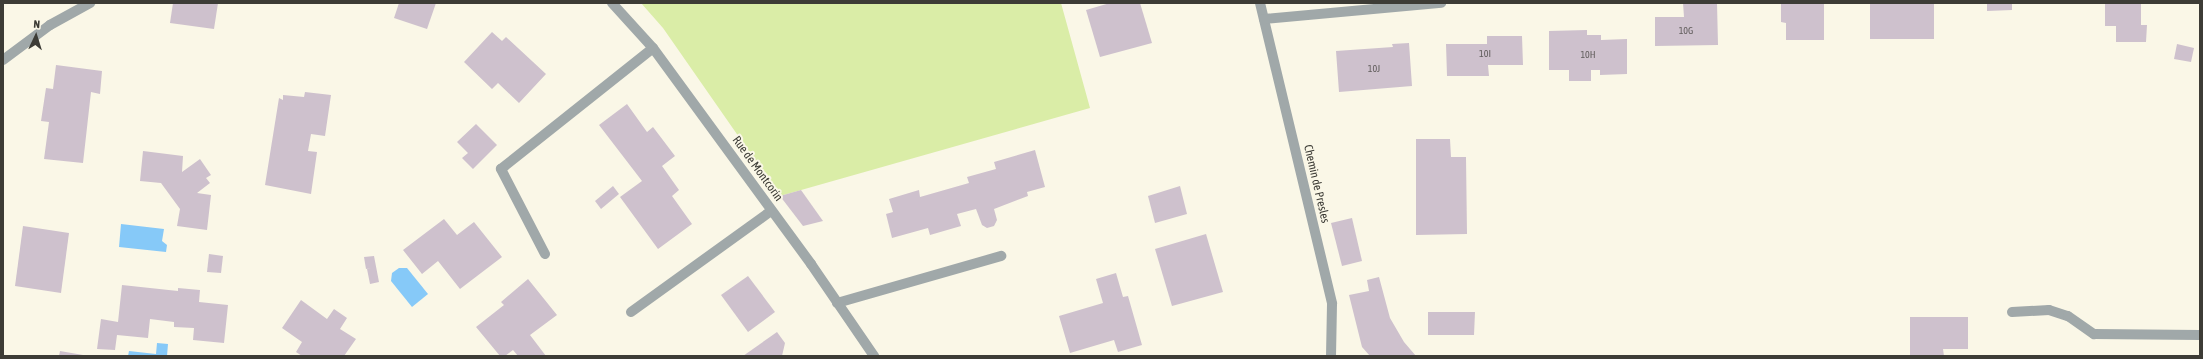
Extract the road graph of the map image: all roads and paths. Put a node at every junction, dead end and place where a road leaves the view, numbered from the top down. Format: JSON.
{"nodes":[{"id":1,"x":90,"y":3,"type":"edge"},
{"id":2,"x":612,"y":3,"type":"edge"},
{"id":3,"x":1260,"y":3,"type":"edge"},
{"id":4,"x":1441,"y":3,"type":"edge"},
{"id":5,"x":1375,"y":6,"type":"edge"},
{"id":6,"x":1264,"y":18,"type":"junction"},
{"id":7,"x":653,"y":48,"type":"junction"},
{"id":8,"x":3,"y":60,"type":"edge"},
{"id":9,"x":771,"y":211,"type":"junction"},
{"id":10,"x":545,"y":254,"type":"dead end"},
{"id":11,"x":1002,"y":256,"type":"dead end"},
{"id":12,"x":837,"y":303,"type":"junction"},
{"id":13,"x":631,"y":312,"type":"dead end"},
{"id":14,"x":2012,"y":312,"type":"dead end"},
{"id":15,"x":2200,"y":335,"type":"edge"},
{"id":16,"x":874,"y":356,"type":"edge"},
{"id":17,"x":1331,"y":356,"type":"edge"}],
"edges":[{"from":1,"to":8,"type":"street"},
{"from":2,"to":7,"type":"street","name":"Rue de Montcorin"},
{"from":3,"to":6,"type":"street","name":"Chemin de Presles"},
{"from":4,"to":5,"type":"street"},
{"from":5,"to":6,"type":"street"},
{"from":6,"to":17,"type":"street","name":"Chemin de Presles"},
{"from":7,"to":9,"type":"street","name":"Rue de Montcorin"},
{"from":7,"to":10,"type":"street"},
{"from":9,"to":12,"type":"street","name":"Rue de Montcorin"},
{"from":9,"to":13,"type":"street"},
{"from":11,"to":12,"type":"street"},
{"from":12,"to":16,"type":"street","name":"Rue de Montcorin"},
{"from":14,"to":15,"type":"street"}]}
